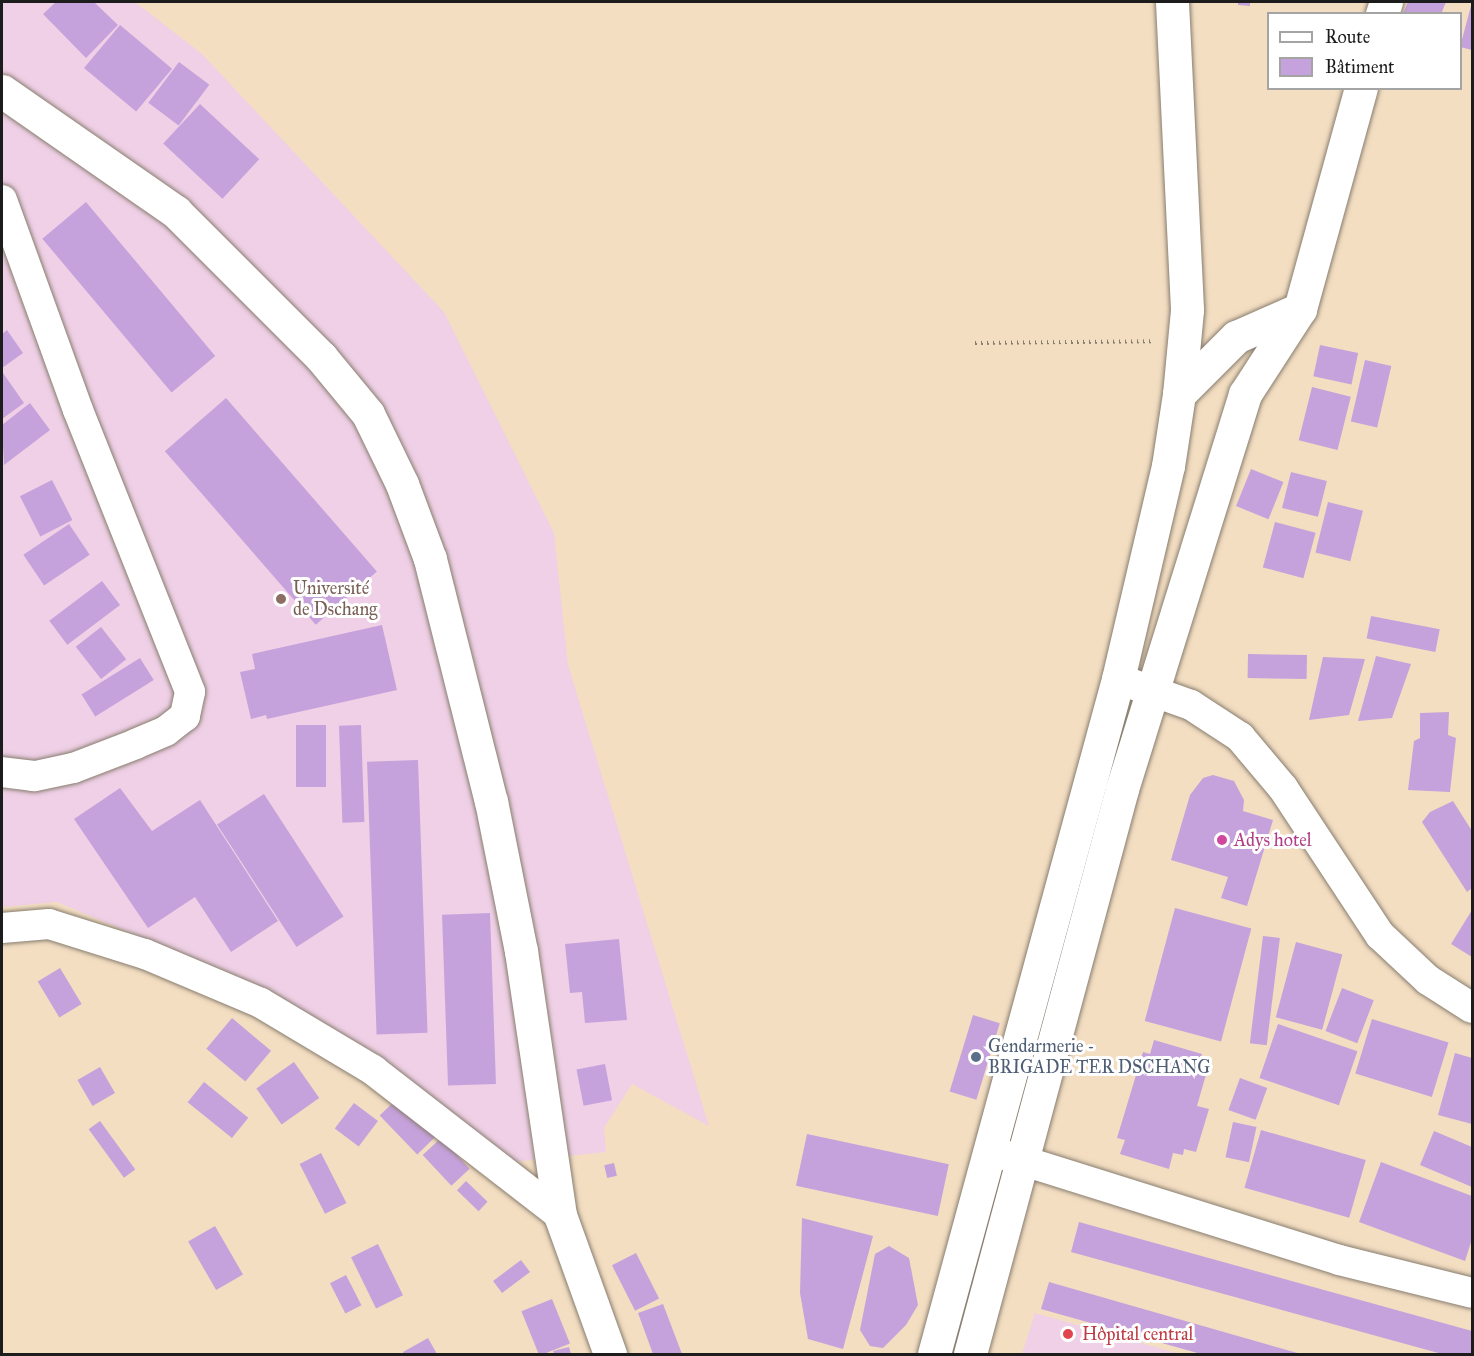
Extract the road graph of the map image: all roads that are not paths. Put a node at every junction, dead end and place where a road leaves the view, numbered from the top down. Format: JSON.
{"nodes":[{"id":1,"x":1172,"y":2,"type":"edge"},
{"id":2,"x":1360,"y":90,"type":"edge"},
{"id":3,"x":2,"y":91,"type":"edge"},
{"id":4,"x":2,"y":200,"type":"edge"},
{"id":5,"x":1300,"y":309,"type":"junction"},
{"id":6,"x":1185,"y":325,"type":"junction"},
{"id":7,"x":1219,"y":351,"type":"junction"},
{"id":8,"x":1179,"y":394,"type":"junction"},
{"id":9,"x":1245,"y":394,"type":"junction"},
{"id":10,"x":1118,"y":680,"type":"junction"},
{"id":11,"x":1154,"y":689,"type":"junction"},
{"id":12,"x":2,"y":772,"type":"edge"},
{"id":13,"x":2,"y":928,"type":"edge"},
{"id":14,"x":1473,"y":1008,"type":"edge"},
{"id":15,"x":988,"y":1151,"type":"junction"},
{"id":16,"x":1024,"y":1161,"type":"junction"},
{"id":17,"x":560,"y":1215,"type":"junction"},
{"id":18,"x":1473,"y":1293,"type":"edge"},
{"id":19,"x":610,"y":1354,"type":"edge"},
{"id":20,"x":934,"y":1354,"type":"edge"},
{"id":21,"x":970,"y":1354,"type":"edge"}],
"edges":[{"from":1,"to":6,"type":"street"},
{"from":2,"to":5,"type":"street"},
{"from":3,"to":17,"type":"street"},
{"from":4,"to":12,"type":"street"},
{"from":5,"to":7,"type":"street"},
{"from":5,"to":9,"type":"street"},
{"from":6,"to":7,"type":"street"},
{"from":6,"to":8,"type":"street"},
{"from":7,"to":8,"type":"street"},
{"from":7,"to":9,"type":"street"},
{"from":8,"to":10,"type":"street"},
{"from":9,"to":11,"type":"street"},
{"from":10,"to":11,"type":"street"},
{"from":10,"to":15,"type":"street"},
{"from":11,"to":14,"type":"street"},
{"from":11,"to":16,"type":"street"},
{"from":13,"to":17,"type":"street"},
{"from":15,"to":16,"type":"street"},
{"from":15,"to":20,"type":"street"},
{"from":16,"to":18,"type":"street"},
{"from":16,"to":21,"type":"street"},
{"from":17,"to":19,"type":"street"}]}
